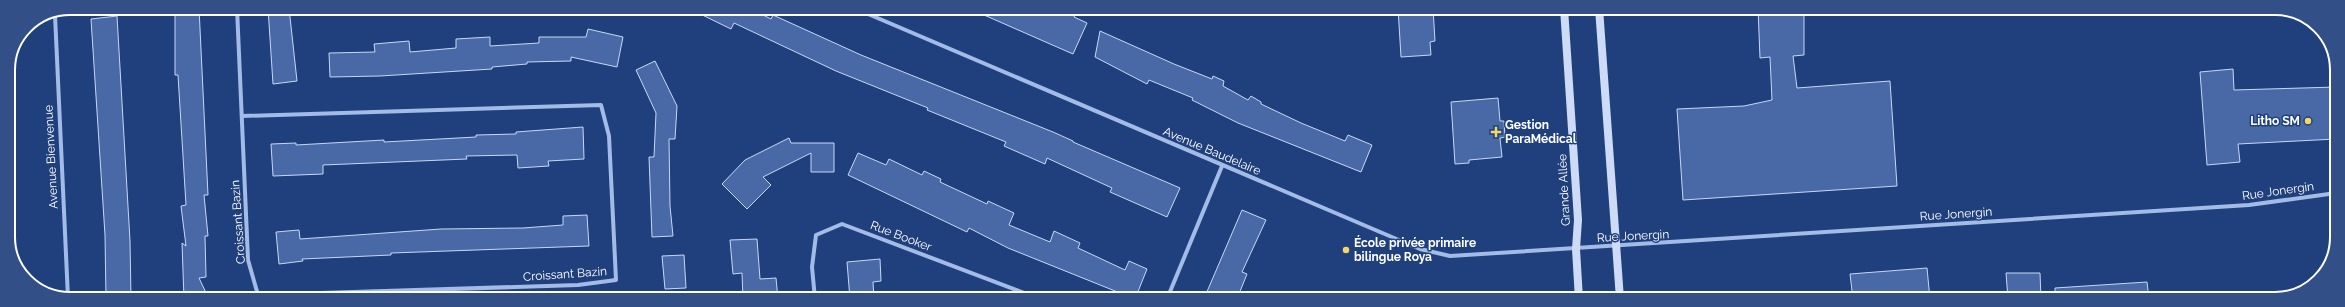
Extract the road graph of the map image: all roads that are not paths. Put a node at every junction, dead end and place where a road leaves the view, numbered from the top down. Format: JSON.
{"nodes":[{"id":1,"x":237,"y":15,"type":"edge"},
{"id":2,"x":870,"y":15,"type":"edge"},
{"id":3,"x":1564,"y":15,"type":"edge"},
{"id":4,"x":1599,"y":15,"type":"edge"},
{"id":5,"x":55,"y":17,"type":"edge"},
{"id":6,"x":242,"y":116,"type":"junction"},
{"id":7,"x":1222,"y":166,"type":"junction"},
{"id":8,"x":2330,"y":194,"type":"edge"},
{"id":9,"x":1616,"y":247,"type":"junction"},
{"id":10,"x":1576,"y":249,"type":"junction"},
{"id":11,"x":68,"y":292,"type":"edge"},
{"id":12,"x":257,"y":292,"type":"edge"},
{"id":13,"x":354,"y":292,"type":"edge"},
{"id":14,"x":814,"y":292,"type":"edge"},
{"id":15,"x":1022,"y":292,"type":"edge"},
{"id":16,"x":1170,"y":292,"type":"edge"},
{"id":17,"x":1579,"y":292,"type":"edge"},
{"id":18,"x":1619,"y":292,"type":"edge"}],
"edges":[{"from":1,"to":6,"type":"street","name":"Croissant Bazin"},
{"from":2,"to":7,"type":"street","name":"Avenue Baudelaire"},
{"from":3,"to":10,"type":"main road","name":"Grande Allée"},
{"from":4,"to":9,"type":"main road"},
{"from":5,"to":11,"type":"street","name":"Avenue Bienvenue"},
{"from":6,"to":12,"type":"street","name":"Croissant Bazin"},
{"from":6,"to":13,"type":"street","name":"Croissant Bazin"},
{"from":7,"to":10,"type":"street","name":"Avenue Baudelaire"},
{"from":7,"to":16,"type":"street"},
{"from":8,"to":9,"type":"street","name":"Rue Jonergin"},
{"from":9,"to":10,"type":"street","name":"Rue Jonergin"},
{"from":9,"to":18,"type":"main road"},
{"from":10,"to":17,"type":"main road","name":"Grande Allée"},
{"from":14,"to":15,"type":"street","name":"Rue Booker"}]}
